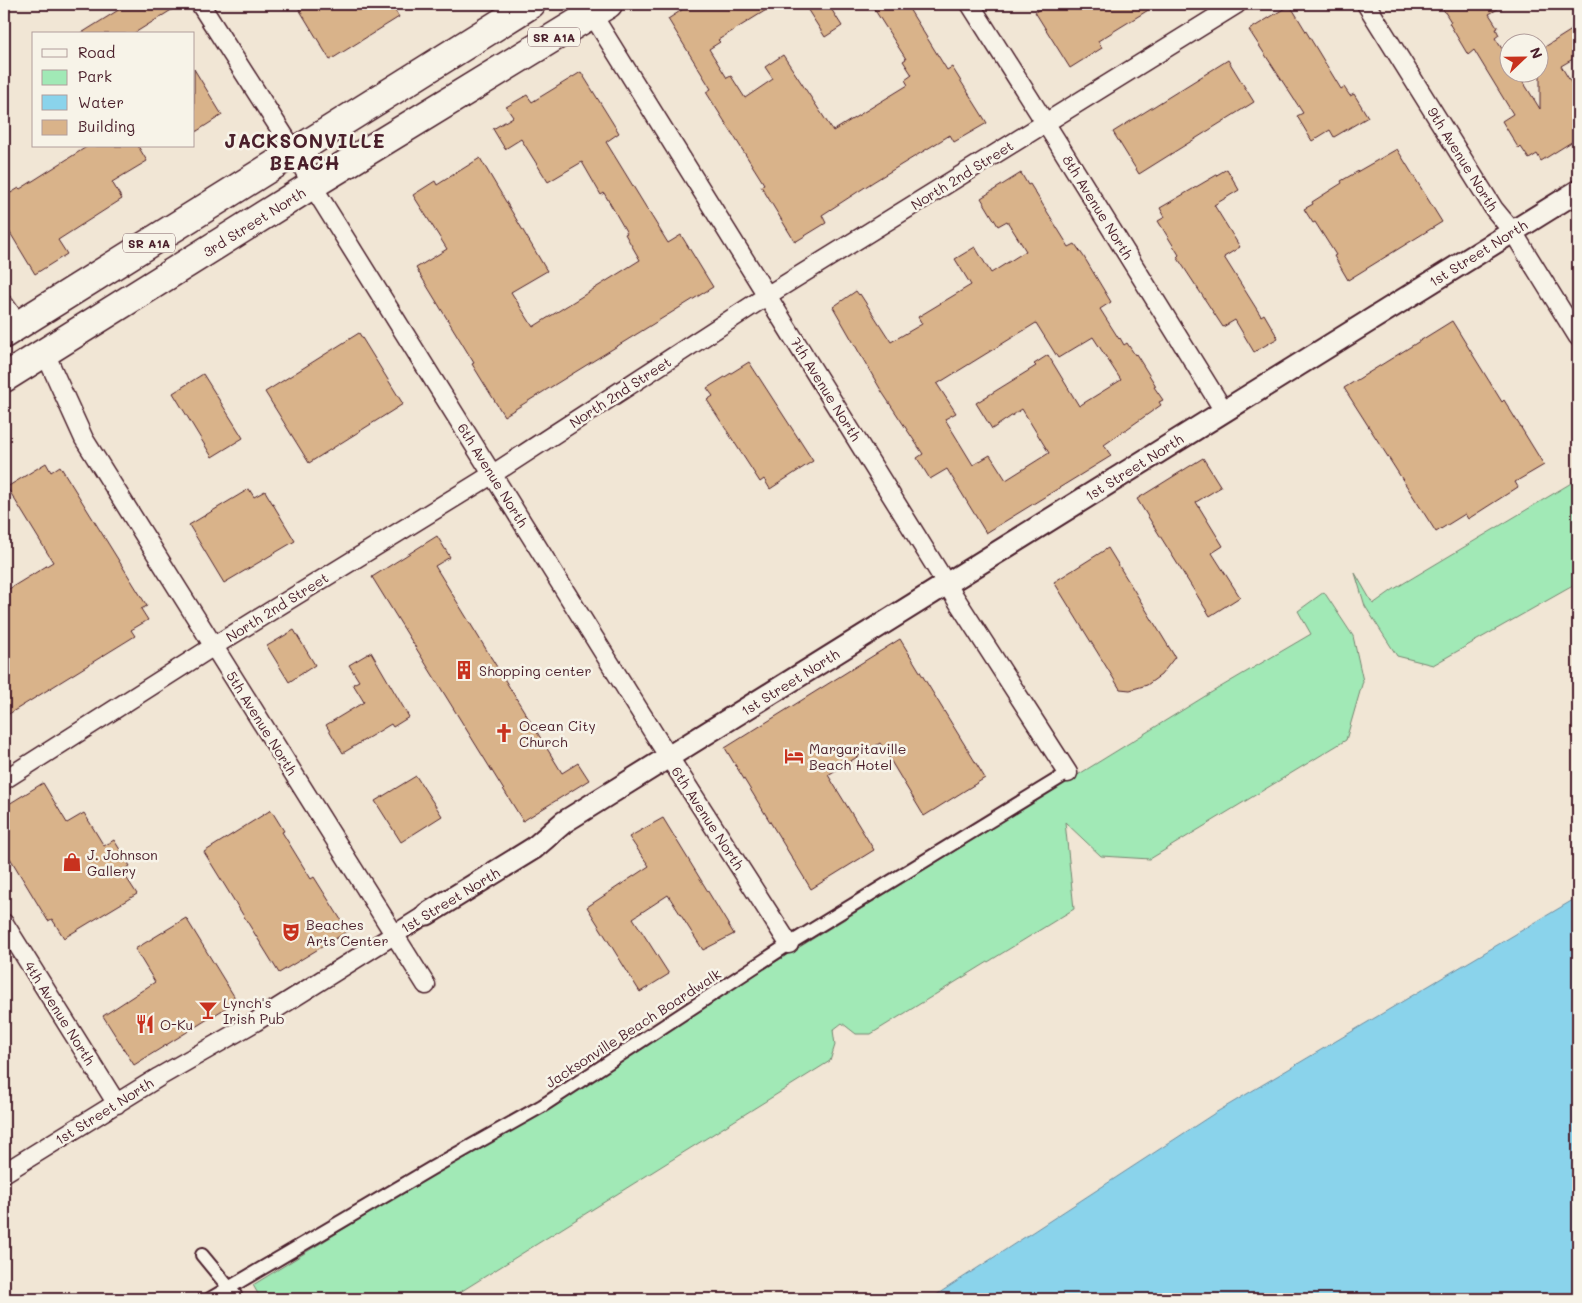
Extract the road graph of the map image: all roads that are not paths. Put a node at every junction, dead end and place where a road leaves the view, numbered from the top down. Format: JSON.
{"nodes":[{"id":1,"x":200,"y":4,"type":"edge"},
{"id":2,"x":531,"y":4,"type":"edge"},
{"id":3,"x":970,"y":4,"type":"edge"},
{"id":4,"x":1237,"y":4,"type":"edge"},
{"id":5,"x":1366,"y":4,"type":"edge"},
{"id":6,"x":595,"y":7,"type":"edge"},
{"id":7,"x":1046,"y":123,"type":"junction"},
{"id":8,"x":294,"y":152,"type":"junction"},
{"id":9,"x":312,"y":185,"type":"junction"},
{"id":10,"x":1578,"y":191,"type":"edge"},
{"id":11,"x":1513,"y":232,"type":"junction"},
{"id":12,"x":768,"y":295,"type":"junction"},
{"id":13,"x":9,"y":321,"type":"edge"},
{"id":14,"x":1578,"y":337,"type":"edge"},
{"id":15,"x":45,"y":353,"type":"junction"},
{"id":16,"x":4,"y":378,"type":"edge"},
{"id":17,"x":1224,"y":411,"type":"junction"},
{"id":18,"x":493,"y":474,"type":"junction"},
{"id":19,"x":947,"y":584,"type":"junction"},
{"id":20,"x":214,"y":646,"type":"junction"},
{"id":21,"x":669,"y":757,"type":"junction"},
{"id":22,"x":1068,"y":773,"type":"joint"},
{"id":23,"x":4,"y":780,"type":"edge"},
{"id":24,"x":427,"y":914,"type":"joint"},
{"id":25,"x":4,"y":923,"type":"edge"},
{"id":26,"x":394,"y":933,"type":"junction"},
{"id":27,"x":790,"y":944,"type":"junction"},
{"id":28,"x":426,"y":985,"type":"dead end"},
{"id":29,"x":116,"y":1104,"type":"junction"},
{"id":30,"x":4,"y":1173,"type":"edge"},
{"id":31,"x":202,"y":1255,"type":"dead end"},
{"id":32,"x":232,"y":1291,"type":"junction"},
{"id":33,"x":210,"y":1299,"type":"edge"}],
"edges":[{"from":1,"to":8,"type":"street","name":"6th Avenue North"},
{"from":2,"to":8,"type":"main road","number":"SR A1A"},
{"from":3,"to":7,"type":"street","name":"8th Avenue North"},
{"from":4,"to":7,"type":"street","name":"North 2nd Street"},
{"from":5,"to":11,"type":"street","name":"9th Avenue North"},
{"from":6,"to":9,"type":"main road","name":"3rd Street North","number":"SR A1A"},
{"from":6,"to":12,"type":"street","name":"7th Avenue North"},
{"from":7,"to":12,"type":"street","name":"North 2nd Street"},
{"from":7,"to":17,"type":"street","name":"8th Avenue North"},
{"from":8,"to":9,"type":"street","name":"6th Avenue North"},
{"from":8,"to":13,"type":"main road","number":"SR A1A"},
{"from":9,"to":15,"type":"main road","name":"3rd Street North","number":"SR A1A"},
{"from":9,"to":18,"type":"street","name":"6th Avenue North"},
{"from":10,"to":11,"type":"street","name":"1st Street North"},
{"from":11,"to":14,"type":"street","name":"9th Avenue North"},
{"from":11,"to":17,"type":"street","name":"1st Street North"},
{"from":12,"to":18,"type":"street","name":"North 2nd Street"},
{"from":12,"to":19,"type":"street","name":"7th Avenue North"},
{"from":15,"to":16,"type":"main road","name":"3rd Street North","number":"SR A1A"},
{"from":15,"to":20,"type":"street","name":"5th Avenue North"},
{"from":17,"to":19,"type":"street","name":"1st Street North"},
{"from":18,"to":20,"type":"street","name":"North 2nd Street"},
{"from":18,"to":21,"type":"street","name":"6th Avenue North"},
{"from":19,"to":21,"type":"street","name":"1st Street North"},
{"from":19,"to":22,"type":"street","name":"7th Avenue North"},
{"from":20,"to":23,"type":"street","name":"North 2nd Street"},
{"from":20,"to":26,"type":"street","name":"5th Avenue North"},
{"from":21,"to":24,"type":"street","name":"1st Street North"},
{"from":21,"to":27,"type":"street","name":"6th Avenue North"},
{"from":22,"to":27,"type":"street","name":"Jacksonville Beach Boardwalk"},
{"from":24,"to":26,"type":"street","name":"1st Street North"},
{"from":25,"to":29,"type":"street","name":"4th Avenue North"},
{"from":26,"to":28,"type":"street","name":"5th Avenue North"},
{"from":26,"to":29,"type":"street","name":"1st Street North"},
{"from":27,"to":32,"type":"street","name":"Jacksonville Beach Boardwalk"},
{"from":29,"to":30,"type":"street","name":"1st Street North"},
{"from":31,"to":32,"type":"street"},
{"from":32,"to":33,"type":"street","name":"Jacksonville Beach Boardwalk"}]}
